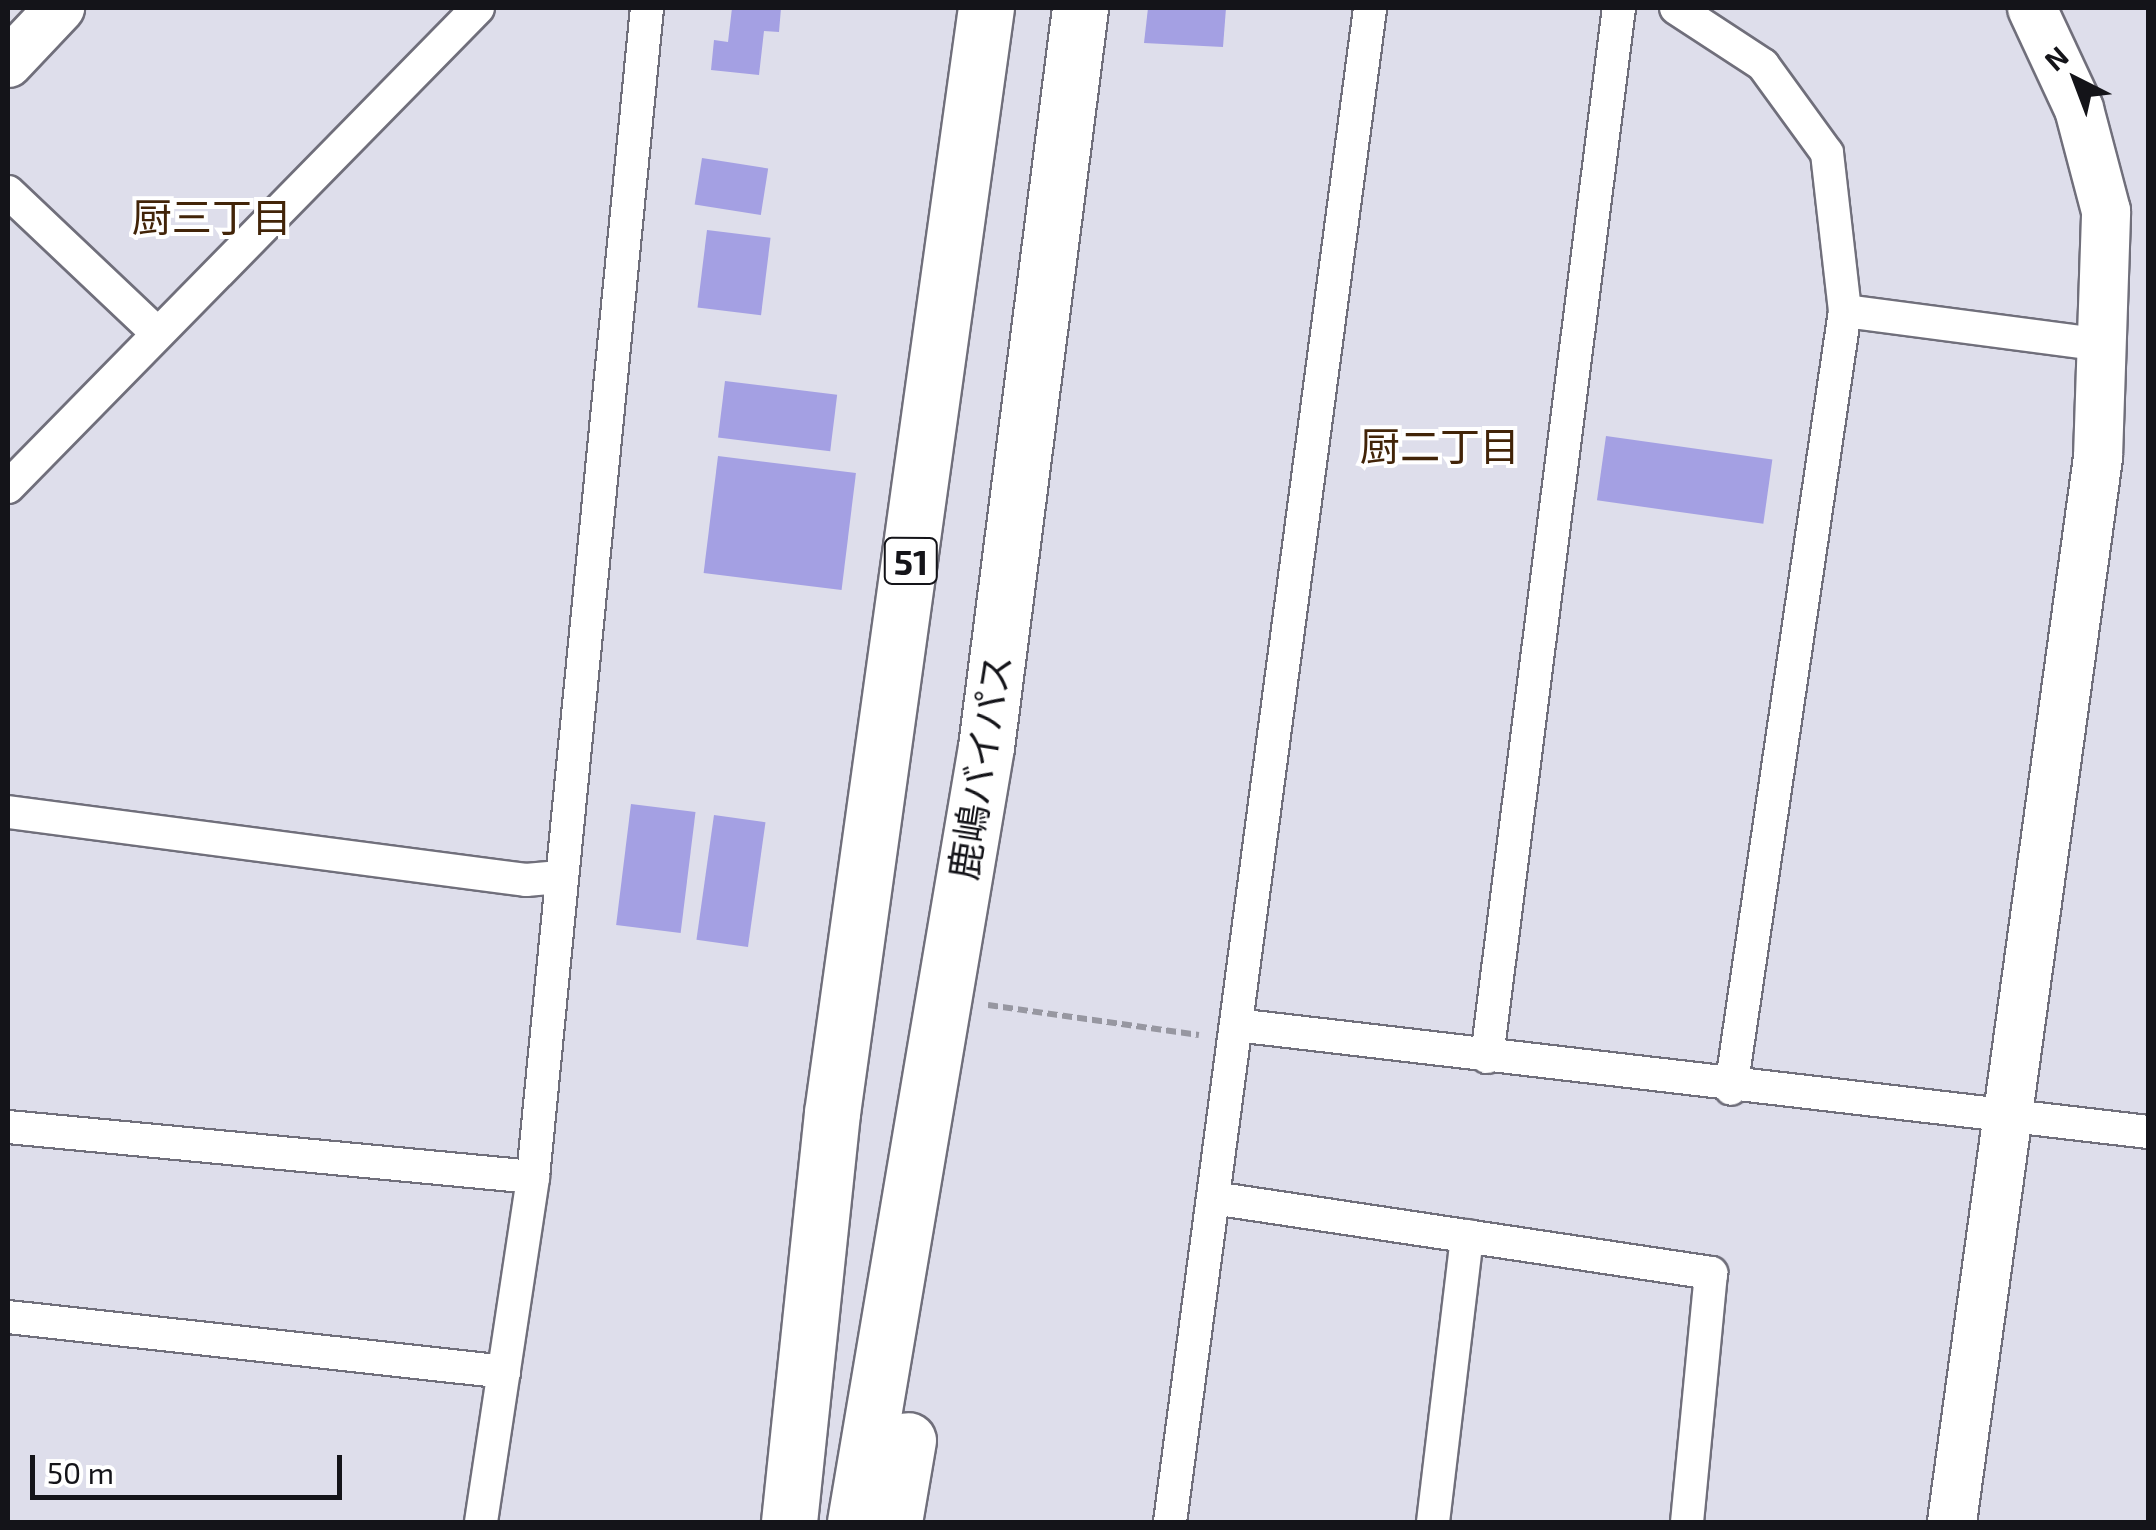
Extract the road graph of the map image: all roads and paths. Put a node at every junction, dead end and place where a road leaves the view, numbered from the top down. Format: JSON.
{"nodes":[{"id":1,"x":60,"y":8,"type":"edge"},
{"id":2,"x":478,"y":8,"type":"edge"},
{"id":3,"x":648,"y":8,"type":"edge"},
{"id":4,"x":986,"y":8,"type":"edge"},
{"id":5,"x":1080,"y":8,"type":"edge"},
{"id":6,"x":1370,"y":8,"type":"edge"},
{"id":7,"x":1619,"y":8,"type":"edge"},
{"id":8,"x":1676,"y":8,"type":"edge"},
{"id":9,"x":2032,"y":8,"type":"edge"},
{"id":10,"x":8,"y":63,"type":"edge"},
{"id":11,"x":8,"y":192,"type":"edge"},
{"id":12,"x":1845,"y":311,"type":"junction"},
{"id":13,"x":155,"y":331,"type":"junction"},
{"id":14,"x":2102,"y":345,"type":"junction"},
{"id":15,"x":8,"y":487,"type":"edge"},
{"id":16,"x":986,"y":747,"type":"junction"},
{"id":17,"x":8,"y":812,"type":"edge"},
{"id":18,"x":560,"y":877,"type":"junction"},
{"id":19,"x":956,"y":1002,"type":"junction"},
{"id":20,"x":1235,"y":1032,"type":"junction"},
{"id":21,"x":1487,"y":1057,"type":"junction"},
{"id":22,"x":1731,"y":1089,"type":"junction"},
{"id":23,"x":832,"y":1114,"type":"junction"},
{"id":24,"x":2007,"y":1117,"type":"junction"},
{"id":25,"x":8,"y":1126,"type":"edge"},
{"id":26,"x":2148,"y":1132,"type":"edge"},
{"id":27,"x":532,"y":1177,"type":"junction"},
{"id":28,"x":1213,"y":1198,"type":"junction"},
{"id":29,"x":1468,"y":1236,"type":"junction"},
{"id":30,"x":8,"y":1317,"type":"edge"},
{"id":31,"x":504,"y":1372,"type":"junction"},
{"id":32,"x":481,"y":1522,"type":"edge"},
{"id":33,"x":751,"y":1522,"type":"edge"},
{"id":34,"x":788,"y":1522,"type":"edge"},
{"id":35,"x":855,"y":1522,"type":"edge"},
{"id":36,"x":894,"y":1522,"type":"edge"},
{"id":37,"x":1170,"y":1522,"type":"edge"},
{"id":38,"x":1433,"y":1522,"type":"edge"},
{"id":39,"x":1687,"y":1522,"type":"edge"},
{"id":40,"x":1952,"y":1522,"type":"edge"}],
"edges":[{"from":1,"to":10,"type":"street"},
{"from":2,"to":13,"type":"street"},
{"from":3,"to":18,"type":"street"},
{"from":4,"to":23,"type":"highway","number":"51"},
{"from":5,"to":16,"type":"highway","name":"鹿嶋バイパス"},
{"from":6,"to":20,"type":"street"},
{"from":7,"to":21,"type":"street"},
{"from":8,"to":12,"type":"street"},
{"from":9,"to":14,"type":"street"},
{"from":11,"to":13,"type":"street"},
{"from":12,"to":14,"type":"street"},
{"from":12,"to":22,"type":"street"},
{"from":13,"to":15,"type":"street"},
{"from":14,"to":24,"type":"street"},
{"from":16,"to":19,"type":"highway"},
{"from":16,"to":35,"type":"highway","name":"鹿嶋バイパス"},
{"from":17,"to":18,"type":"street"},
{"from":18,"to":27,"type":"street"},
{"from":19,"to":20,"type":"path"},
{"from":19,"to":36,"type":"highway"},
{"from":20,"to":21,"type":"street"},
{"from":20,"to":28,"type":"street"},
{"from":21,"to":22,"type":"street"},
{"from":22,"to":24,"type":"street"},
{"from":23,"to":33,"type":"highway","number":"51"},
{"from":23,"to":34,"type":"highway","number":"51"},
{"from":24,"to":26,"type":"street"},
{"from":24,"to":40,"type":"street"},
{"from":25,"to":27,"type":"street"},
{"from":27,"to":31,"type":"street"},
{"from":28,"to":29,"type":"street"},
{"from":28,"to":37,"type":"street"},
{"from":29,"to":38,"type":"street"},
{"from":29,"to":39,"type":"street"},
{"from":30,"to":31,"type":"street"},
{"from":31,"to":32,"type":"street"}]}
